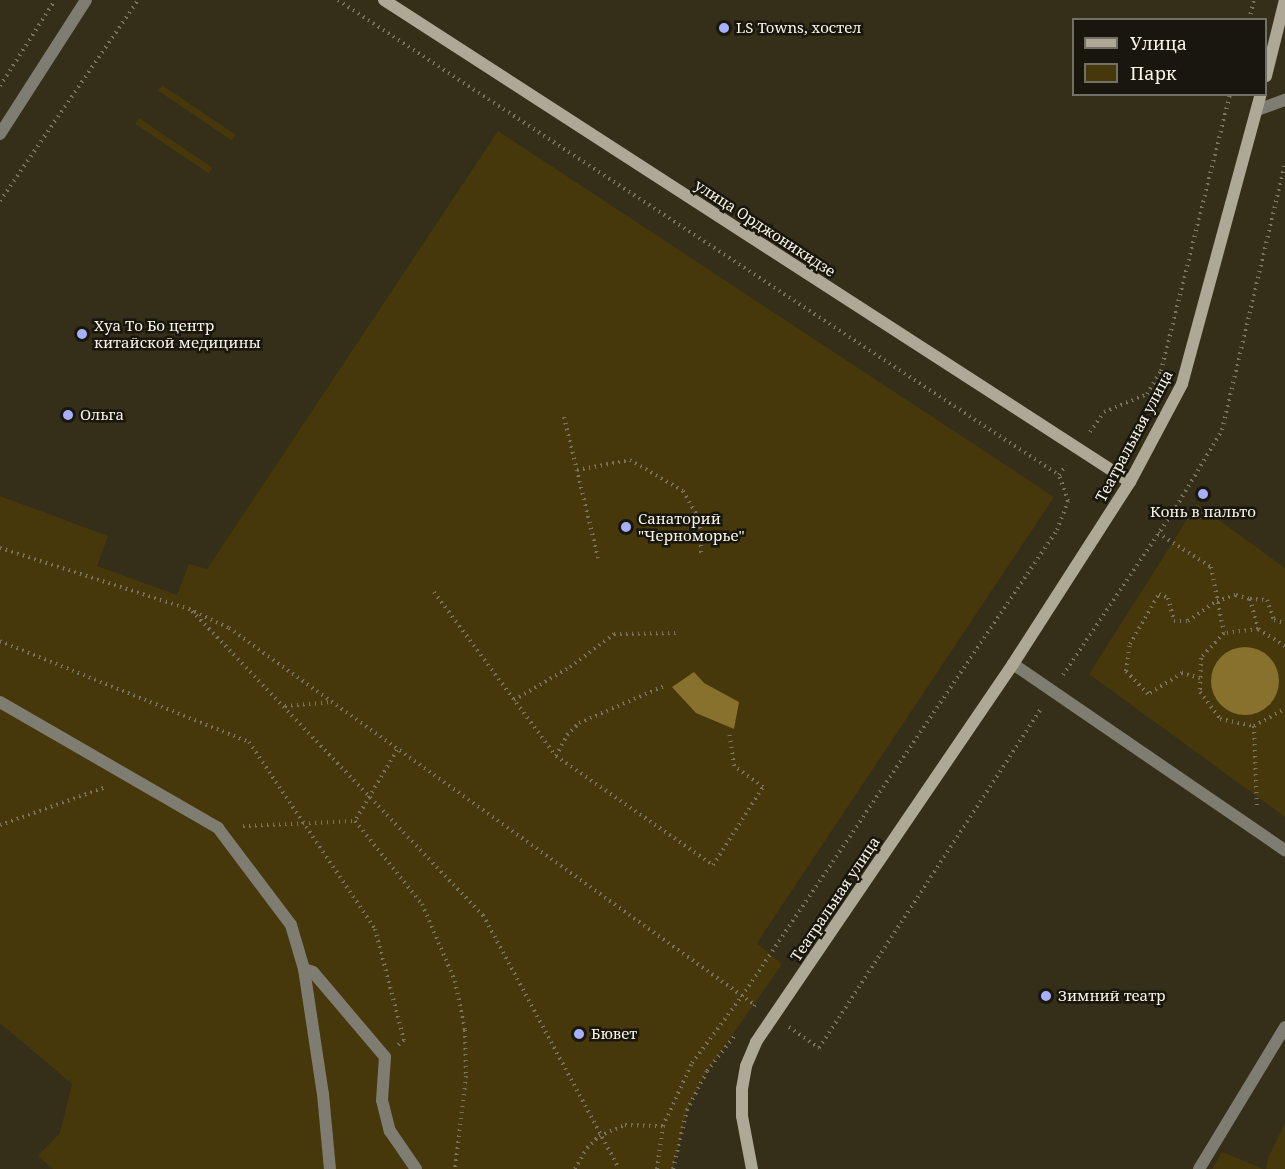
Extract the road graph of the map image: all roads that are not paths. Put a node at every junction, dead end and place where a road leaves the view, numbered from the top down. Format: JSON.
{"nodes":[{"id":1,"x":86,"y":0,"type":"edge"},
{"id":2,"x":384,"y":0,"type":"edge"},
{"id":3,"x":1285,"y":0,"type":"edge"},
{"id":4,"x":1267,"y":72,"type":"edge"},
{"id":5,"x":1260,"y":96,"type":"edge"},
{"id":6,"x":1285,"y":100,"type":"edge"},
{"id":7,"x":1257,"y":110,"type":"junction"},
{"id":8,"x":0,"y":134,"type":"edge"},
{"id":9,"x":1130,"y":482,"type":"junction"},
{"id":10,"x":1013,"y":664,"type":"junction"},
{"id":11,"x":0,"y":702,"type":"edge"},
{"id":12,"x":1285,"y":850,"type":"edge"},
{"id":13,"x":304,"y":969,"type":"junction"},
{"id":14,"x":1285,"y":1027,"type":"edge"},
{"id":15,"x":330,"y":1169,"type":"edge"},
{"id":16,"x":416,"y":1169,"type":"edge"},
{"id":17,"x":752,"y":1169,"type":"edge"},
{"id":18,"x":1199,"y":1169,"type":"edge"}],
"edges":[{"from":1,"to":8,"type":"street"},
{"from":2,"to":9,"type":"main road","name":"улица Орджоникидзе"},
{"from":3,"to":4,"type":"main road"},
{"from":5,"to":7,"type":"main road","name":"Театральная улица"},
{"from":6,"to":7,"type":"street"},
{"from":7,"to":9,"type":"main road","name":"Театральная улица"},
{"from":9,"to":10,"type":"main road","name":"Театральная улица"},
{"from":10,"to":12,"type":"street"},
{"from":10,"to":17,"type":"main road","name":"Театральная улица"},
{"from":11,"to":13,"type":"street"},
{"from":13,"to":15,"type":"street"},
{"from":13,"to":16,"type":"street"},
{"from":14,"to":18,"type":"street"}]}
